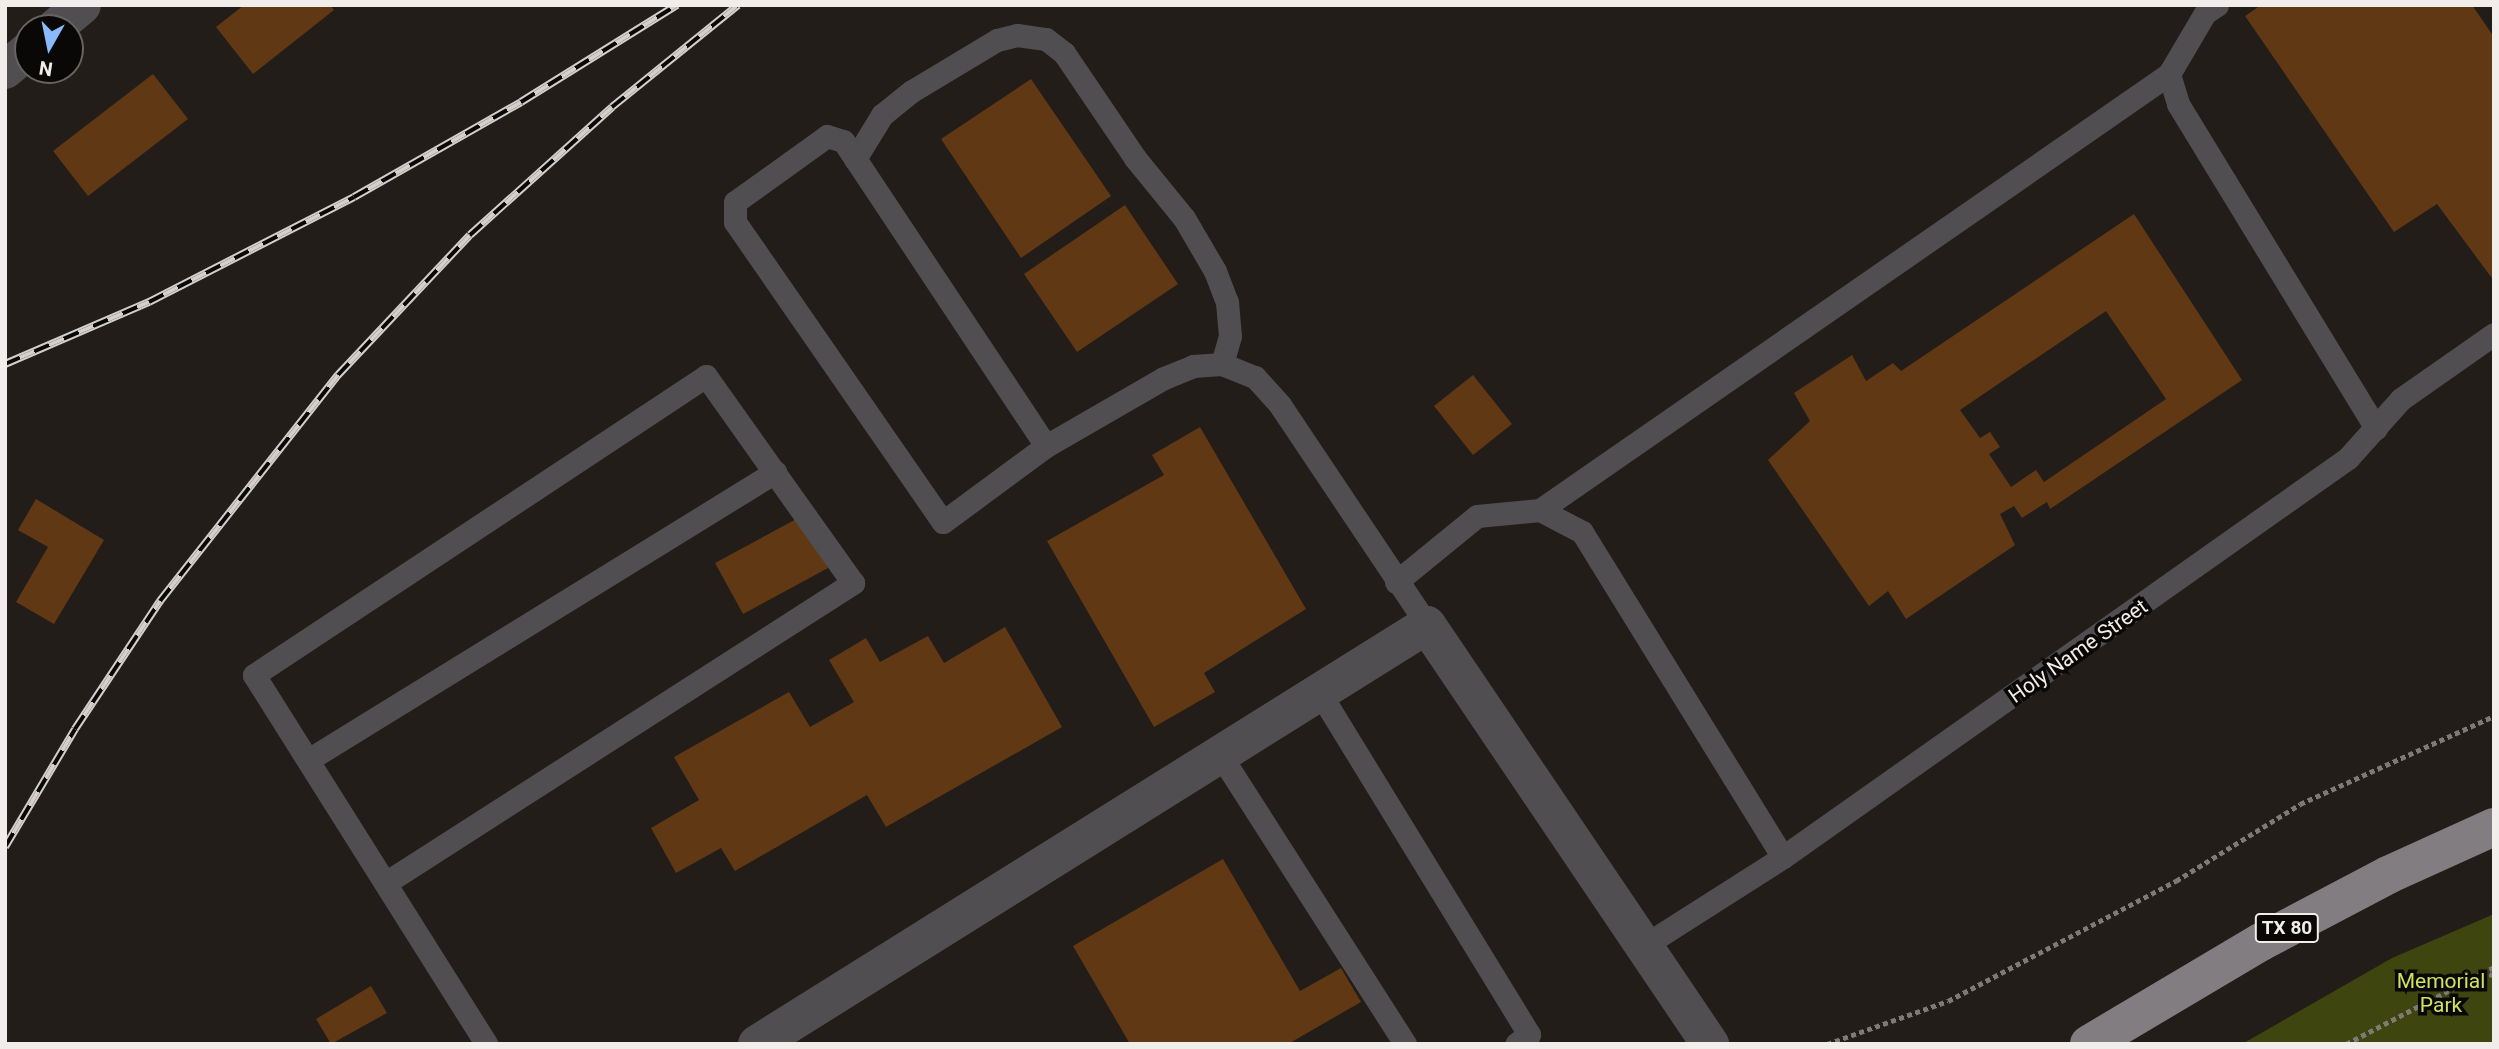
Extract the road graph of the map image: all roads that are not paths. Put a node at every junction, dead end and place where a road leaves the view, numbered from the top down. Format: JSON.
{"nodes":[{"id":1,"x":2217,"y":5,"type":"edge"},
{"id":2,"x":2169,"y":74,"type":"junction"},
{"id":3,"x":855,"y":159,"type":"junction"},
{"id":4,"x":2494,"y":334,"type":"edge"},
{"id":5,"x":1222,"y":364,"type":"junction"},
{"id":6,"x":2376,"y":428,"type":"junction"},
{"id":7,"x":1046,"y":446,"type":"junction"},
{"id":8,"x":775,"y":472,"type":"junction"},
{"id":9,"x":1540,"y":510,"type":"junction"},
{"id":10,"x":1396,"y":582,"type":"junction"},
{"id":11,"x":1427,"y":625,"type":"junction"},
{"id":12,"x":1318,"y":690,"type":"junction"},
{"id":13,"x":1221,"y":756,"type":"junction"},
{"id":14,"x":308,"y":760,"type":"junction"},
{"id":15,"x":2494,"y":827,"type":"edge"},
{"id":16,"x":1783,"y":857,"type":"junction"},
{"id":17,"x":387,"y":883,"type":"junction"},
{"id":18,"x":1645,"y":945,"type":"junction"},
{"id":19,"x":486,"y":1044,"type":"edge"},
{"id":20,"x":757,"y":1044,"type":"edge"},
{"id":21,"x":1405,"y":1044,"type":"edge"},
{"id":22,"x":1516,"y":1044,"type":"edge"},
{"id":23,"x":1710,"y":1044,"type":"edge"},
{"id":24,"x":2089,"y":1044,"type":"edge"}],
"edges":[{"from":1,"to":2,"type":"lane"},
{"from":2,"to":6,"type":"lane"},
{"from":2,"to":9,"type":"lane"},
{"from":3,"to":5,"type":"lane"},
{"from":3,"to":7,"type":"lane"},
{"from":3,"to":7,"type":"lane"},
{"from":4,"to":6,"type":"lane","name":"Holy Name Street"},
{"from":5,"to":7,"type":"lane"},
{"from":5,"to":10,"type":"lane"},
{"from":6,"to":16,"type":"lane","name":"Holy Name Street"},
{"from":8,"to":14,"type":"lane"},
{"from":8,"to":14,"type":"lane"},
{"from":8,"to":17,"type":"lane"},
{"from":9,"to":10,"type":"lane"},
{"from":9,"to":16,"type":"lane"},
{"from":10,"to":11,"type":"lane"},
{"from":11,"to":12,"type":"street"},
{"from":11,"to":18,"type":"street"},
{"from":12,"to":13,"type":"street"},
{"from":12,"to":22,"type":"lane"},
{"from":13,"to":20,"type":"street"},
{"from":13,"to":21,"type":"lane"},
{"from":14,"to":17,"type":"lane"},
{"from":15,"to":24,"type":"main road","number":"TX 80"},
{"from":16,"to":18,"type":"lane","name":"Holy Name Street"},
{"from":17,"to":19,"type":"lane"},
{"from":18,"to":23,"type":"street"}]}
